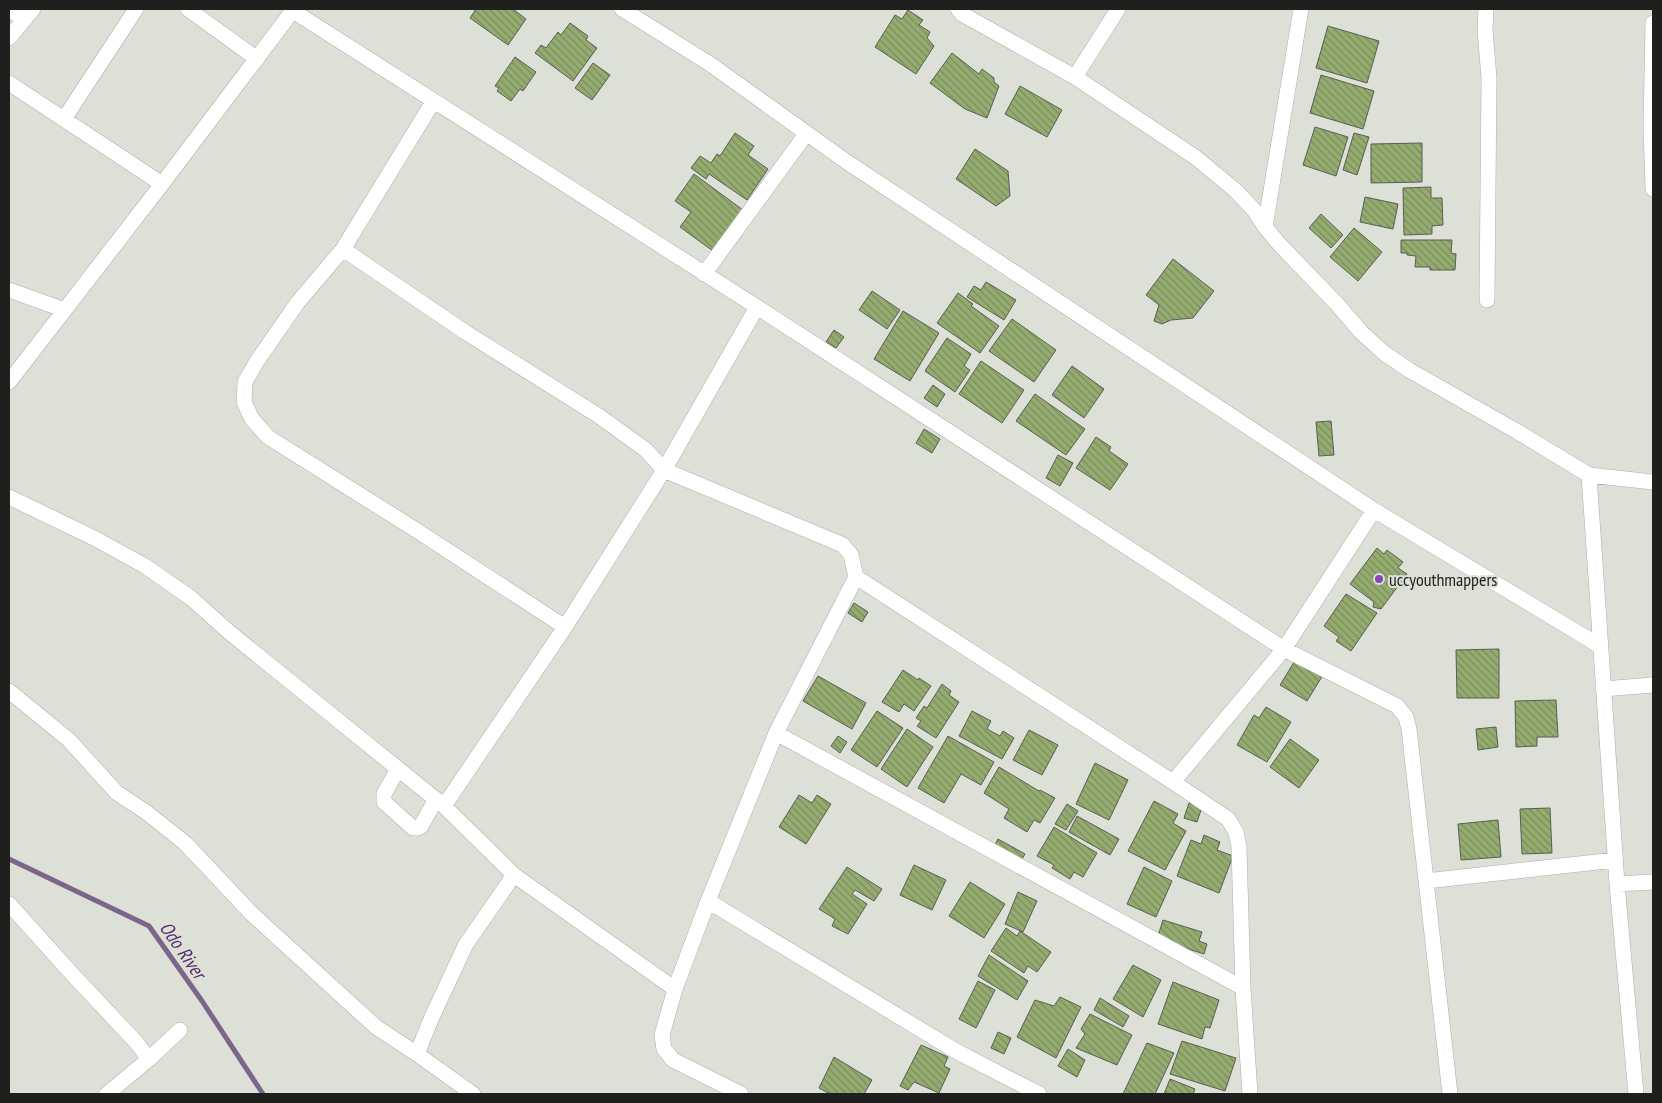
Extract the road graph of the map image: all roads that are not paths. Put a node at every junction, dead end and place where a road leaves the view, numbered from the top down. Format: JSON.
{"nodes":[{"id":1,"x":9,"y":9,"type":"edge"},
{"id":2,"x":136,"y":9,"type":"edge"},
{"id":3,"x":188,"y":9,"type":"edge"},
{"id":4,"x":622,"y":9,"type":"edge"},
{"id":5,"x":958,"y":9,"type":"edge"},
{"id":6,"x":1118,"y":9,"type":"edge"},
{"id":7,"x":1300,"y":9,"type":"edge"},
{"id":8,"x":1486,"y":9,"type":"edge"},
{"id":9,"x":293,"y":10,"type":"edge"},
{"id":10,"x":28,"y":14,"type":"edge"},
{"id":11,"x":1653,"y":23,"type":"edge"},
{"id":12,"x":9,"y":38,"type":"edge"},
{"id":13,"x":257,"y":59,"type":"junction"},
{"id":14,"x":1075,"y":77,"type":"junction"},
{"id":15,"x":9,"y":83,"type":"edge"},
{"id":16,"x":433,"y":102,"type":"junction"},
{"id":17,"x":64,"y":119,"type":"junction"},
{"id":18,"x":806,"y":134,"type":"junction"},
{"id":19,"x":162,"y":184,"type":"junction"},
{"id":20,"x":1653,"y":189,"type":"edge"},
{"id":21,"x":1265,"y":227,"type":"junction"},
{"id":22,"x":343,"y":249,"type":"junction"},
{"id":23,"x":704,"y":274,"type":"junction"},
{"id":24,"x":9,"y":290,"type":"edge"},
{"id":25,"x":1487,"y":300,"type":"dead end"},
{"id":26,"x":756,"y":307,"type":"junction"},
{"id":27,"x":65,"y":310,"type":"junction"},
{"id":28,"x":9,"y":382,"type":"edge"},
{"id":29,"x":664,"y":470,"type":"junction"},
{"id":30,"x":1589,"y":475,"type":"junction"},
{"id":31,"x":1653,"y":482,"type":"edge"},
{"id":32,"x":9,"y":497,"type":"edge"},
{"id":33,"x":1374,"y":510,"type":"junction"},
{"id":34,"x":856,"y":577,"type":"junction"},
{"id":35,"x":565,"y":627,"type":"junction"},
{"id":36,"x":1600,"y":646,"type":"junction"},
{"id":37,"x":1284,"y":649,"type":"junction"},
{"id":38,"x":1653,"y":686,"type":"edge"},
{"id":39,"x":1603,"y":689,"type":"junction"},
{"id":40,"x":9,"y":691,"type":"edge"},
{"id":41,"x":776,"y":733,"type":"junction"},
{"id":42,"x":398,"y":768,"type":"junction"},
{"id":43,"x":1174,"y":782,"type":"junction"},
{"id":44,"x":440,"y":802,"type":"junction"},
{"id":45,"x":1615,"y":860,"type":"junction"},
{"id":46,"x":514,"y":874,"type":"junction"},
{"id":47,"x":1426,"y":881,"type":"junction"},
{"id":48,"x":1653,"y":882,"type":"edge"},
{"id":49,"x":1617,"y":884,"type":"junction"},
{"id":50,"x":708,"y":901,"type":"junction"},
{"id":51,"x":9,"y":904,"type":"edge"},
{"id":52,"x":1243,"y":988,"type":"junction"},
{"id":53,"x":675,"y":989,"type":"junction"},
{"id":54,"x":180,"y":1030,"type":"dead end"},
{"id":55,"x":417,"y":1054,"type":"junction"},
{"id":56,"x":149,"y":1059,"type":"junction"},
{"id":57,"x":107,"y":1094,"type":"edge"},
{"id":58,"x":474,"y":1094,"type":"edge"},
{"id":59,"x":741,"y":1094,"type":"edge"},
{"id":60,"x":1040,"y":1094,"type":"edge"},
{"id":61,"x":1250,"y":1094,"type":"edge"},
{"id":62,"x":1450,"y":1094,"type":"edge"},
{"id":63,"x":1636,"y":1094,"type":"edge"}],
"edges":[{"from":1,"to":10,"type":"street"},
{"from":2,"to":17,"type":"street"},
{"from":3,"to":13,"type":"street"},
{"from":4,"to":18,"type":"street"},
{"from":5,"to":14,"type":"street"},
{"from":6,"to":14,"type":"street"},
{"from":7,"to":21,"type":"street"},
{"from":8,"to":25,"type":"street"},
{"from":9,"to":13,"type":"street"},
{"from":9,"to":16,"type":"street"},
{"from":10,"to":12,"type":"street"},
{"from":11,"to":20,"type":"street"},
{"from":13,"to":19,"type":"street"},
{"from":14,"to":21,"type":"street"},
{"from":15,"to":17,"type":"street"},
{"from":16,"to":22,"type":"street"},
{"from":16,"to":23,"type":"street"},
{"from":17,"to":19,"type":"street"},
{"from":18,"to":23,"type":"street"},
{"from":18,"to":33,"type":"street"},
{"from":19,"to":27,"type":"street"},
{"from":21,"to":30,"type":"street"},
{"from":22,"to":29,"type":"street"},
{"from":22,"to":35,"type":"street"},
{"from":23,"to":26,"type":"street"},
{"from":24,"to":27,"type":"street"},
{"from":26,"to":29,"type":"street"},
{"from":26,"to":37,"type":"street"},
{"from":27,"to":28,"type":"street"},
{"from":29,"to":34,"type":"street"},
{"from":29,"to":35,"type":"street"},
{"from":30,"to":31,"type":"street"},
{"from":30,"to":36,"type":"street"},
{"from":32,"to":42,"type":"street"},
{"from":33,"to":36,"type":"street"},
{"from":33,"to":37,"type":"street"},
{"from":34,"to":41,"type":"street"},
{"from":34,"to":43,"type":"street"},
{"from":35,"to":44,"type":"street"},
{"from":36,"to":39,"type":"street"},
{"from":37,"to":43,"type":"street"},
{"from":37,"to":47,"type":"street"},
{"from":38,"to":39,"type":"street"},
{"from":39,"to":45,"type":"street"},
{"from":40,"to":55,"type":"street"},
{"from":41,"to":50,"type":"street"},
{"from":41,"to":52,"type":"street"},
{"from":42,"to":44,"type":"street"},
{"from":42,"to":44,"type":"street"},
{"from":43,"to":52,"type":"street"},
{"from":44,"to":46,"type":"street"},
{"from":45,"to":47,"type":"street"},
{"from":45,"to":49,"type":"street"},
{"from":46,"to":53,"type":"street"},
{"from":46,"to":55,"type":"street"},
{"from":47,"to":62,"type":"street"},
{"from":48,"to":49,"type":"street"},
{"from":49,"to":63,"type":"street"},
{"from":50,"to":53,"type":"street"},
{"from":50,"to":60,"type":"street"},
{"from":51,"to":56,"type":"street"},
{"from":52,"to":61,"type":"street"},
{"from":53,"to":59,"type":"street"},
{"from":54,"to":56,"type":"street"},
{"from":55,"to":58,"type":"street"},
{"from":56,"to":57,"type":"street"}]}
